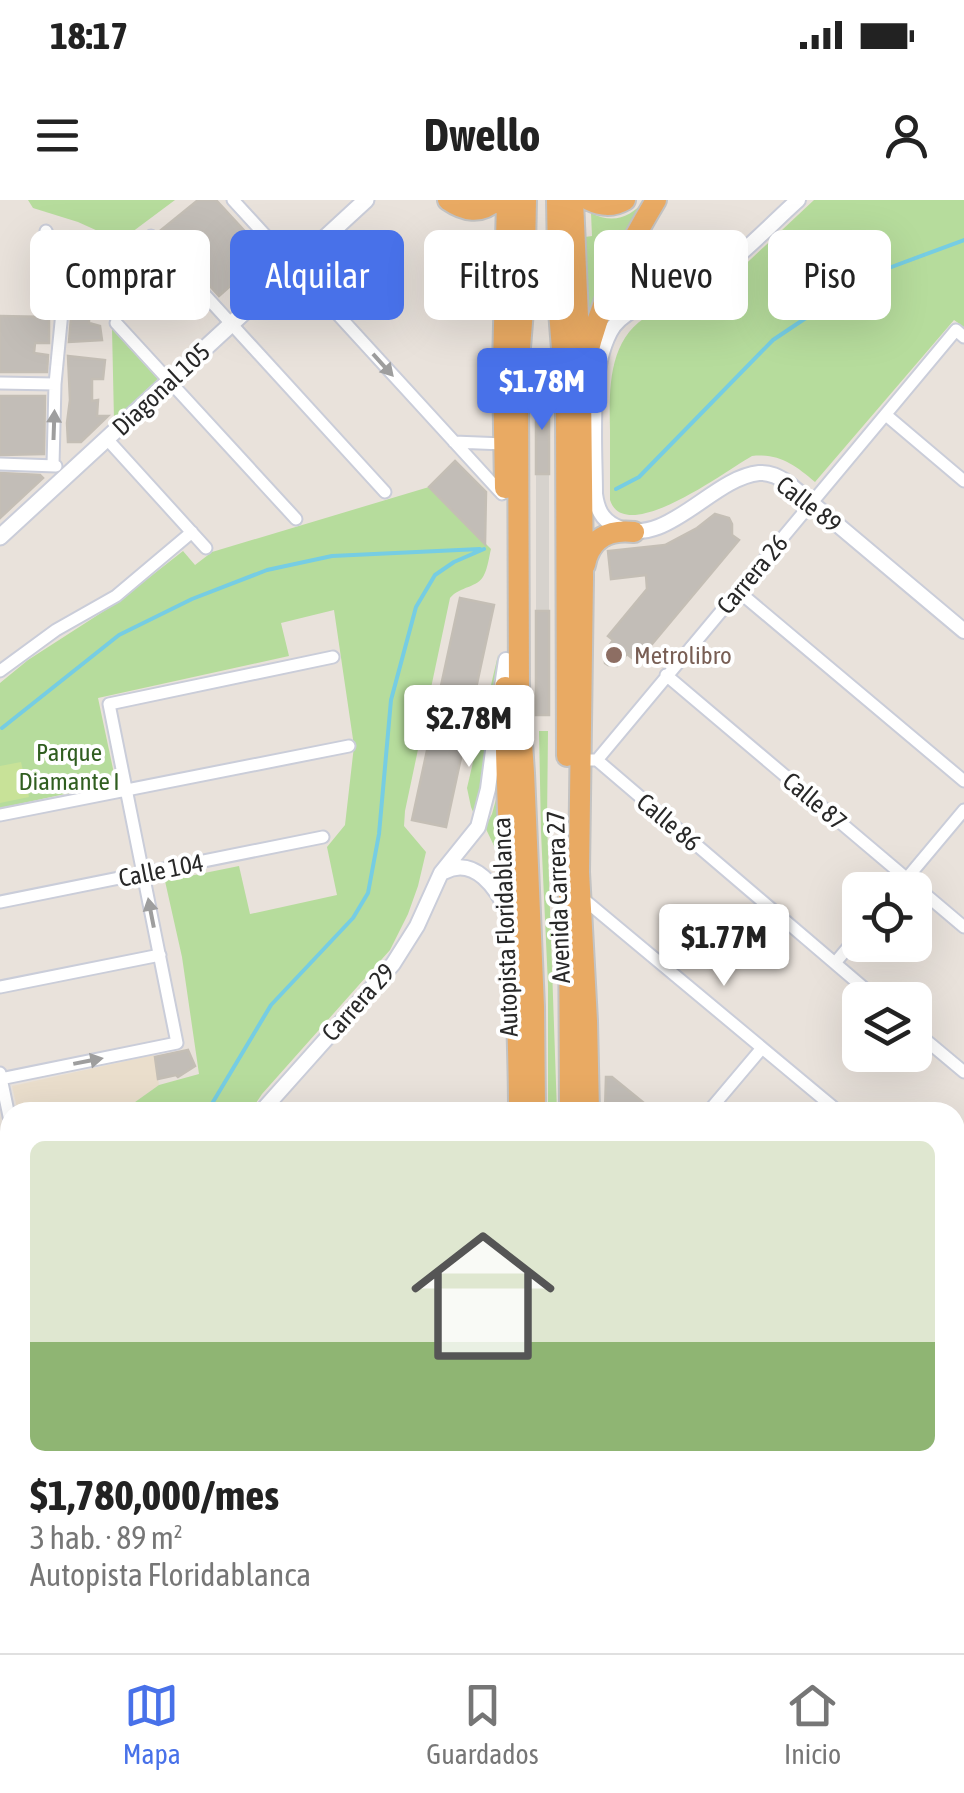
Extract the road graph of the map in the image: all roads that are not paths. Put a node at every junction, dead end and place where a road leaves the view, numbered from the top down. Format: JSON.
{"nodes":[{"id":1,"x":233,"y":200,"type":"edge"},
{"id":2,"x":448,"y":200,"type":"edge"},
{"id":3,"x":496,"y":200,"type":"edge"},
{"id":4,"x":507,"y":200,"type":"edge"},
{"id":5,"x":526,"y":200,"type":"edge"},
{"id":6,"x":556,"y":200,"type":"edge"},
{"id":7,"x":573,"y":200,"type":"edge"},
{"id":8,"x":589,"y":200,"type":"edge"},
{"id":9,"x":625,"y":200,"type":"edge"},
{"id":10,"x":656,"y":200,"type":"edge"},
{"id":11,"x":796,"y":200,"type":"edge"},
{"id":12,"x":356,"y":203,"type":"edge"},
{"id":13,"x":260,"y":230,"type":"edge"},
{"id":14,"x":330,"y":230,"type":"edge"},
{"id":15,"x":210,"y":300,"type":"edge"},
{"id":16,"x":62,"y":320,"type":"edge"},
{"id":17,"x":236,"y":320,"type":"edge"},
{"id":18,"x":342,"y":320,"type":"edge"},
{"id":19,"x":116,"y":323,"type":"dead end"},
{"id":20,"x":232,"y":324,"type":"junction"},
{"id":21,"x":960,"y":333,"type":"edge"},
{"id":22,"x":170,"y":382,"type":"junction"},
{"id":23,"x":0,"y":383,"type":"edge"},
{"id":24,"x":56,"y":384,"type":"junction"},
{"id":25,"x":581,"y":387,"type":"junction"},
{"id":26,"x":886,"y":414,"type":"junction"},
{"id":27,"x":107,"y":438,"type":"junction"},
{"id":28,"x":454,"y":442,"type":"junction"},
{"id":29,"x":504,"y":444,"type":"junction"},
{"id":30,"x":0,"y":464,"type":"edge"},
{"id":31,"x":53,"y":465,"type":"junction"},
{"id":32,"x":73,"y":470,"type":"junction"},
{"id":33,"x":964,"y":481,"type":"edge"},
{"id":34,"x":385,"y":492,"type":"dead end"},
{"id":35,"x":505,"y":498,"type":"junction"},
{"id":36,"x":812,"y":503,"type":"junction"},
{"id":37,"x":296,"y":519,"type":"dead end"},
{"id":38,"x":192,"y":532,"type":"junction"},
{"id":39,"x":634,"y":532,"type":"junction"},
{"id":40,"x":0,"y":536,"type":"edge"},
{"id":41,"x":206,"y":548,"type":"dead end"},
{"id":42,"x":584,"y":577,"type":"junction"},
{"id":43,"x":738,"y":591,"type":"junction"},
{"id":44,"x":964,"y":632,"type":"edge"},
{"id":45,"x":333,"y":657,"type":"dead end"},
{"id":46,"x":506,"y":660,"type":"junction"},
{"id":47,"x":0,"y":671,"type":"edge"},
{"id":48,"x":666,"y":675,"type":"junction"},
{"id":49,"x":349,"y":746,"type":"dead end"},
{"id":50,"x":588,"y":760,"type":"junction"},
{"id":51,"x":964,"y":781,"type":"edge"},
{"id":52,"x":126,"y":790,"type":"junction"},
{"id":53,"x":964,"y":810,"type":"edge"},
{"id":54,"x":0,"y":816,"type":"edge"},
{"id":55,"x":322,"y":838,"type":"dead end"},
{"id":56,"x":899,"y":872,"type":"edge"},
{"id":57,"x":911,"y":872,"type":"edge"},
{"id":58,"x":143,"y":874,"type":"junction"},
{"id":59,"x":437,"y":880,"type":"junction"},
{"id":60,"x":582,"y":897,"type":"junction"},
{"id":61,"x":932,"y":900,"type":"edge"},
{"id":62,"x":0,"y":902,"type":"edge"},
{"id":63,"x":964,"y":927,"type":"edge"},
{"id":64,"x":514,"y":930,"type":"junction"},
{"id":65,"x":842,"y":954,"type":"edge"},
{"id":66,"x":160,"y":956,"type":"junction"},
{"id":67,"x":834,"y":963,"type":"junction"},
{"id":68,"x":857,"y":982,"type":"edge"},
{"id":69,"x":0,"y":987,"type":"edge"},
{"id":70,"x":932,"y":1045,"type":"edge"},
{"id":71,"x":762,"y":1048,"type":"junction"},
{"id":72,"x":964,"y":1072,"type":"edge"},
{"id":73,"x":0,"y":1077,"type":"edge"},
{"id":74,"x":6,"y":1102,"type":"edge"},
{"id":75,"x":270,"y":1102,"type":"edge"},
{"id":76,"x":519,"y":1102,"type":"edge"},
{"id":77,"x":534,"y":1102,"type":"edge"},
{"id":78,"x":570,"y":1102,"type":"edge"},
{"id":79,"x":588,"y":1102,"type":"edge"},
{"id":80,"x":716,"y":1102,"type":"edge"},
{"id":81,"x":827,"y":1102,"type":"edge"}],
"edges":[{"from":1,"to":13,"type":"street"},
{"from":2,"to":3,"type":"highway"},
{"from":4,"to":29,"type":"highway","name":"Avenida Carrera 27"},
{"from":5,"to":77,"type":"highway","name":"Autopista Floridablanca"},
{"from":6,"to":78,"type":"highway"},
{"from":7,"to":25,"type":"highway","name":"Avenida Carrera 27"},
{"from":8,"to":9,"type":"highway"},
{"from":10,"to":25,"type":"highway"},
{"from":11,"to":39,"type":"street"},
{"from":12,"to":14,"type":"main road","name":"Diagonal 105"},
{"from":15,"to":20,"type":"street"},
{"from":16,"to":24,"type":"street"},
{"from":17,"to":20,"type":"main road","name":"Diagonal 105"},
{"from":18,"to":28,"type":"street","one_way":true},
{"from":19,"to":22,"type":"street"},
{"from":20,"to":22,"type":"main road","name":"Diagonal 105"},
{"from":20,"to":34,"type":"street"},
{"from":21,"to":26,"type":"street","name":"Carrera 26"},
{"from":22,"to":27,"type":"main road","name":"Diagonal 105"},
{"from":22,"to":37,"type":"street"},
{"from":23,"to":24,"type":"street"},
{"from":31,"to":24,"type":"street","one_way":true},
{"from":25,"to":42,"type":"highway","name":"Avenida Carrera 27"},
{"from":26,"to":33,"type":"street"},
{"from":26,"to":36,"type":"street","name":"Carrera 26"},
{"from":27,"to":32,"type":"main road","name":"Diagonal 105"},
{"from":27,"to":38,"type":"street"},
{"from":28,"to":29,"type":"street"},
{"from":28,"to":35,"type":"street"},
{"from":29,"to":35,"type":"highway","name":"Avenida Carrera 27"},
{"from":30,"to":31,"type":"street"},
{"from":31,"to":32,"type":"street"},
{"from":32,"to":40,"type":"main road","name":"Diagonal 105"},
{"from":35,"to":46,"type":"highway","name":"Avenida Carrera 27"},
{"from":36,"to":39,"type":"street","name":"Calle 89"},
{"from":36,"to":43,"type":"street","name":"Carrera 26"},
{"from":36,"to":44,"type":"street","name":"Calle 89"},
{"from":38,"to":41,"type":"street"},
{"from":38,"to":47,"type":"street"},
{"from":39,"to":42,"type":"highway"},
{"from":42,"to":50,"type":"highway","name":"Avenida Carrera 27"},
{"from":43,"to":48,"type":"street","name":"Carrera 26"},
{"from":43,"to":51,"type":"street"},
{"from":45,"to":52,"type":"street"},
{"from":46,"to":59,"type":"street","name":"Carrera 29"},
{"from":46,"to":64,"type":"highway","name":"Avenida Carrera 27"},
{"from":48,"to":50,"type":"street","name":"Carrera 26"},
{"from":48,"to":56,"type":"street","name":"Calle 87"},
{"from":49,"to":52,"type":"street"},
{"from":50,"to":60,"type":"highway","name":"Avenida Carrera 27"},
{"from":50,"to":67,"type":"street","name":"Calle 86"},
{"from":52,"to":54,"type":"street"},
{"from":52,"to":58,"type":"street"},
{"from":53,"to":57,"type":"street"},
{"from":55,"to":58,"type":"street","name":"Calle 104"},
{"from":58,"to":62,"type":"street","name":"Calle 104"},
{"from":66,"to":58,"type":"street","one_way":true},
{"from":59,"to":64,"type":"street"},
{"from":59,"to":75,"type":"street","name":"Carrera 29"},
{"from":60,"to":71,"type":"street"},
{"from":60,"to":79,"type":"highway","name":"Avenida Carrera 27"},
{"from":61,"to":63,"type":"street","name":"Calle 87"},
{"from":64,"to":76,"type":"highway","name":"Avenida Carrera 27"},
{"from":65,"to":67,"type":"street"},
{"from":66,"to":69,"type":"street"},
{"from":73,"to":66,"type":"street","one_way":true},
{"from":67,"to":68,"type":"street","name":"Calle 86"},
{"from":70,"to":72,"type":"street"},
{"from":71,"to":80,"type":"street"},
{"from":71,"to":81,"type":"street"},
{"from":73,"to":74,"type":"street"}]}
